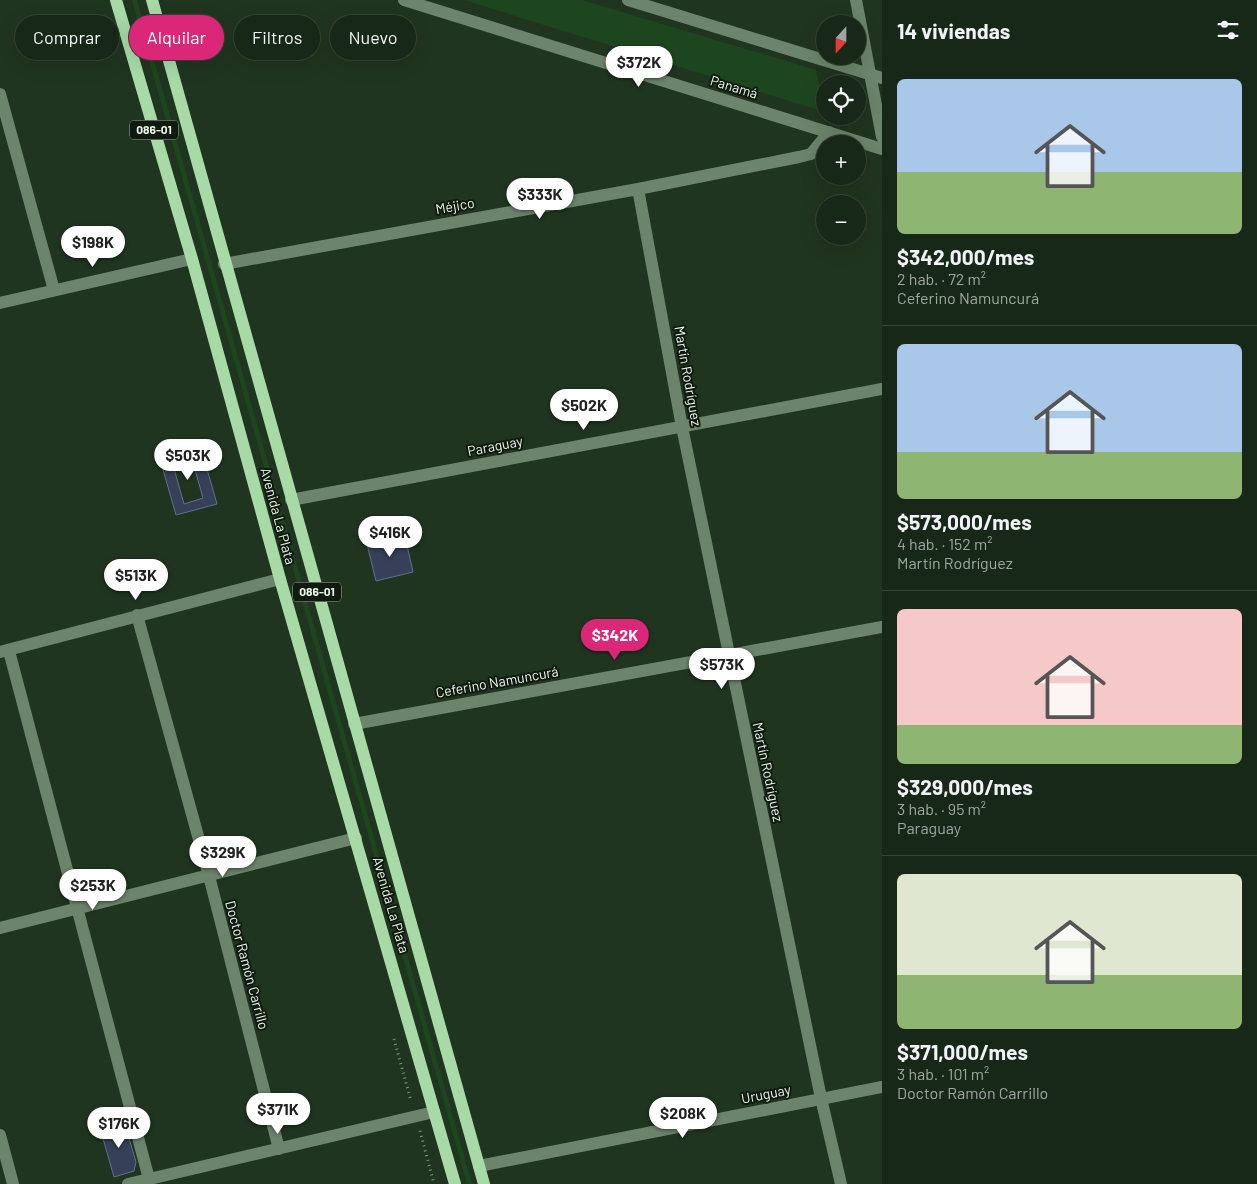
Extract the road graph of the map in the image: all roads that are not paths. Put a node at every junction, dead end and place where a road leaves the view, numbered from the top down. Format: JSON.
{"nodes":[{"id":1,"x":116,"y":0,"type":"edge"},
{"id":2,"x":152,"y":0,"type":"edge"},
{"id":3,"x":404,"y":0,"type":"edge"},
{"id":4,"x":628,"y":0,"type":"edge"},
{"id":5,"x":856,"y":0,"type":"edge"},
{"id":6,"x":876,"y":76,"type":"edge"},
{"id":7,"x":0,"y":94,"type":"edge"},
{"id":8,"x":829,"y":132,"type":"junction"},
{"id":9,"x":882,"y":138,"type":"edge"},
{"id":10,"x":882,"y":149,"type":"edge"},
{"id":11,"x":638,"y":189,"type":"junction"},
{"id":12,"x":192,"y":259,"type":"junction"},
{"id":13,"x":224,"y":264,"type":"junction"},
{"id":14,"x":54,"y":290,"type":"junction"},
{"id":15,"x":0,"y":303,"type":"edge"},
{"id":16,"x":882,"y":389,"type":"edge"},
{"id":17,"x":682,"y":427,"type":"junction"},
{"id":18,"x":291,"y":500,"type":"junction"},
{"id":19,"x":280,"y":579,"type":"junction"},
{"id":20,"x":137,"y":615,"type":"junction"},
{"id":21,"x":882,"y":627,"type":"edge"},
{"id":22,"x":4,"y":652,"type":"edge"},
{"id":23,"x":729,"y":654,"type":"junction"},
{"id":24,"x":354,"y":724,"type":"junction"},
{"id":25,"x":356,"y":838,"type":"junction"},
{"id":26,"x":209,"y":876,"type":"junction"},
{"id":27,"x":78,"y":908,"type":"junction"},
{"id":28,"x":0,"y":928,"type":"edge"},
{"id":29,"x":882,"y":1087,"type":"edge"},
{"id":30,"x":821,"y":1098,"type":"junction"},
{"id":31,"x":434,"y":1112,"type":"junction"},
{"id":32,"x":0,"y":1136,"type":"edge"},
{"id":33,"x":279,"y":1149,"type":"junction"},
{"id":34,"x":479,"y":1166,"type":"junction"},
{"id":35,"x":149,"y":1179,"type":"junction"},
{"id":36,"x":13,"y":1184,"type":"edge"},
{"id":37,"x":128,"y":1184,"type":"edge"},
{"id":38,"x":455,"y":1184,"type":"edge"},
{"id":39,"x":484,"y":1184,"type":"edge"},
{"id":40,"x":841,"y":1184,"type":"edge"}],
"edges":[{"from":1,"to":12,"type":"main road","name":"Avenida La Plata","number":"086-01"},
{"from":2,"to":13,"type":"main road","name":"Avenida La Plata","number":"086-01"},
{"from":3,"to":8,"type":"street","name":"Panamá"},
{"from":4,"to":6,"type":"street"},
{"from":5,"to":6,"type":"street"},
{"from":6,"to":9,"type":"street"},
{"from":7,"to":14,"type":"street"},
{"from":8,"to":10,"type":"street","name":"Panamá"},
{"from":8,"to":11,"type":"street","name":"Méjico"},
{"from":11,"to":13,"type":"street","name":"Méjico"},
{"from":11,"to":17,"type":"street","name":"Martín Rodríguez"},
{"from":12,"to":14,"type":"street"},
{"from":12,"to":19,"type":"main road","name":"Avenida La Plata","number":"086-01"},
{"from":13,"to":18,"type":"main road","name":"Avenida La Plata","number":"086-01"},
{"from":14,"to":15,"type":"street"},
{"from":16,"to":17,"type":"street","name":"Paraguay"},
{"from":17,"to":18,"type":"street","name":"Paraguay"},
{"from":17,"to":23,"type":"street","name":"Martín Rodríguez"},
{"from":18,"to":24,"type":"main road","name":"Avenida La Plata","number":"086-01"},
{"from":19,"to":20,"type":"street"},
{"from":19,"to":25,"type":"main road","name":"Avenida La Plata","number":"086-01"},
{"from":20,"to":22,"type":"street"},
{"from":20,"to":26,"type":"street","name":"Doctor Ramón Carrillo"},
{"from":21,"to":23,"type":"street","name":"Ceferino Namuncurá"},
{"from":22,"to":27,"type":"street"},
{"from":23,"to":24,"type":"street","name":"Ceferino Namuncurá"},
{"from":23,"to":30,"type":"street","name":"Martín Rodríguez"},
{"from":24,"to":34,"type":"main road","name":"Avenida La Plata","number":"086-01"},
{"from":25,"to":26,"type":"street"},
{"from":25,"to":31,"type":"main road","name":"Avenida La Plata","number":"086-01"},
{"from":26,"to":27,"type":"street"},
{"from":26,"to":33,"type":"street","name":"Doctor Ramón Carrillo"},
{"from":27,"to":28,"type":"street"},
{"from":27,"to":35,"type":"street"},
{"from":29,"to":30,"type":"street","name":"Uruguay"},
{"from":30,"to":34,"type":"street","name":"Uruguay"},
{"from":30,"to":40,"type":"street","name":"Martín Rodríguez"},
{"from":31,"to":33,"type":"street"},
{"from":31,"to":38,"type":"main road","name":"Avenida La Plata","number":"086-01"},
{"from":32,"to":36,"type":"street"},
{"from":33,"to":35,"type":"street"},
{"from":34,"to":39,"type":"main road","name":"Avenida La Plata","number":"086-01"},
{"from":35,"to":37,"type":"street"}]}
